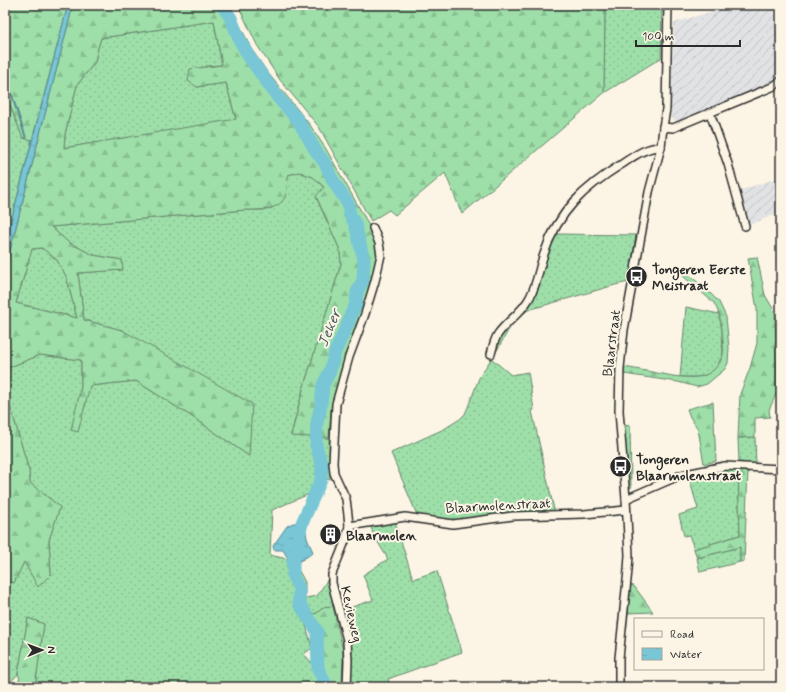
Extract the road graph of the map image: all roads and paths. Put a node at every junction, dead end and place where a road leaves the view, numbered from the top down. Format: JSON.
{"nodes":[{"id":1,"x":668,"y":5,"type":"edge"},
{"id":2,"x":781,"y":81,"type":"edge"},
{"id":3,"x":710,"y":113,"type":"junction"},
{"id":4,"x":663,"y":127,"type":"junction"},
{"id":5,"x":661,"y":147,"type":"junction"},
{"id":6,"x":745,"y":226,"type":"dead end"},
{"id":7,"x":373,"y":228,"type":"dead end"},
{"id":8,"x":491,"y":354,"type":"dead end"},
{"id":9,"x":781,"y":469,"type":"edge"},
{"id":10,"x":626,"y":498,"type":"junction"},
{"id":11,"x":626,"y":510,"type":"junction"},
{"id":12,"x":349,"y":526,"type":"junction"},
{"id":13,"x":347,"y":687,"type":"edge"},
{"id":14,"x":618,"y":687,"type":"edge"}],
"edges":[{"from":1,"to":4,"type":"street","name":"Blaarstraat"},
{"from":2,"to":3,"type":"street"},
{"from":3,"to":4,"type":"street"},
{"from":3,"to":6,"type":"street"},
{"from":4,"to":5,"type":"street","name":"Blaarstraat"},
{"from":5,"to":8,"type":"street"},
{"from":5,"to":10,"type":"street","name":"Blaarstraat"},
{"from":7,"to":12,"type":"street"},
{"from":9,"to":10,"type":"street"},
{"from":10,"to":11,"type":"street","name":"Blaarstraat"},
{"from":11,"to":12,"type":"street","name":"Blaarmolenstraat"},
{"from":11,"to":14,"type":"street","name":"Blaarstraat"},
{"from":12,"to":13,"type":"street","name":"Kevieweg"}]}
